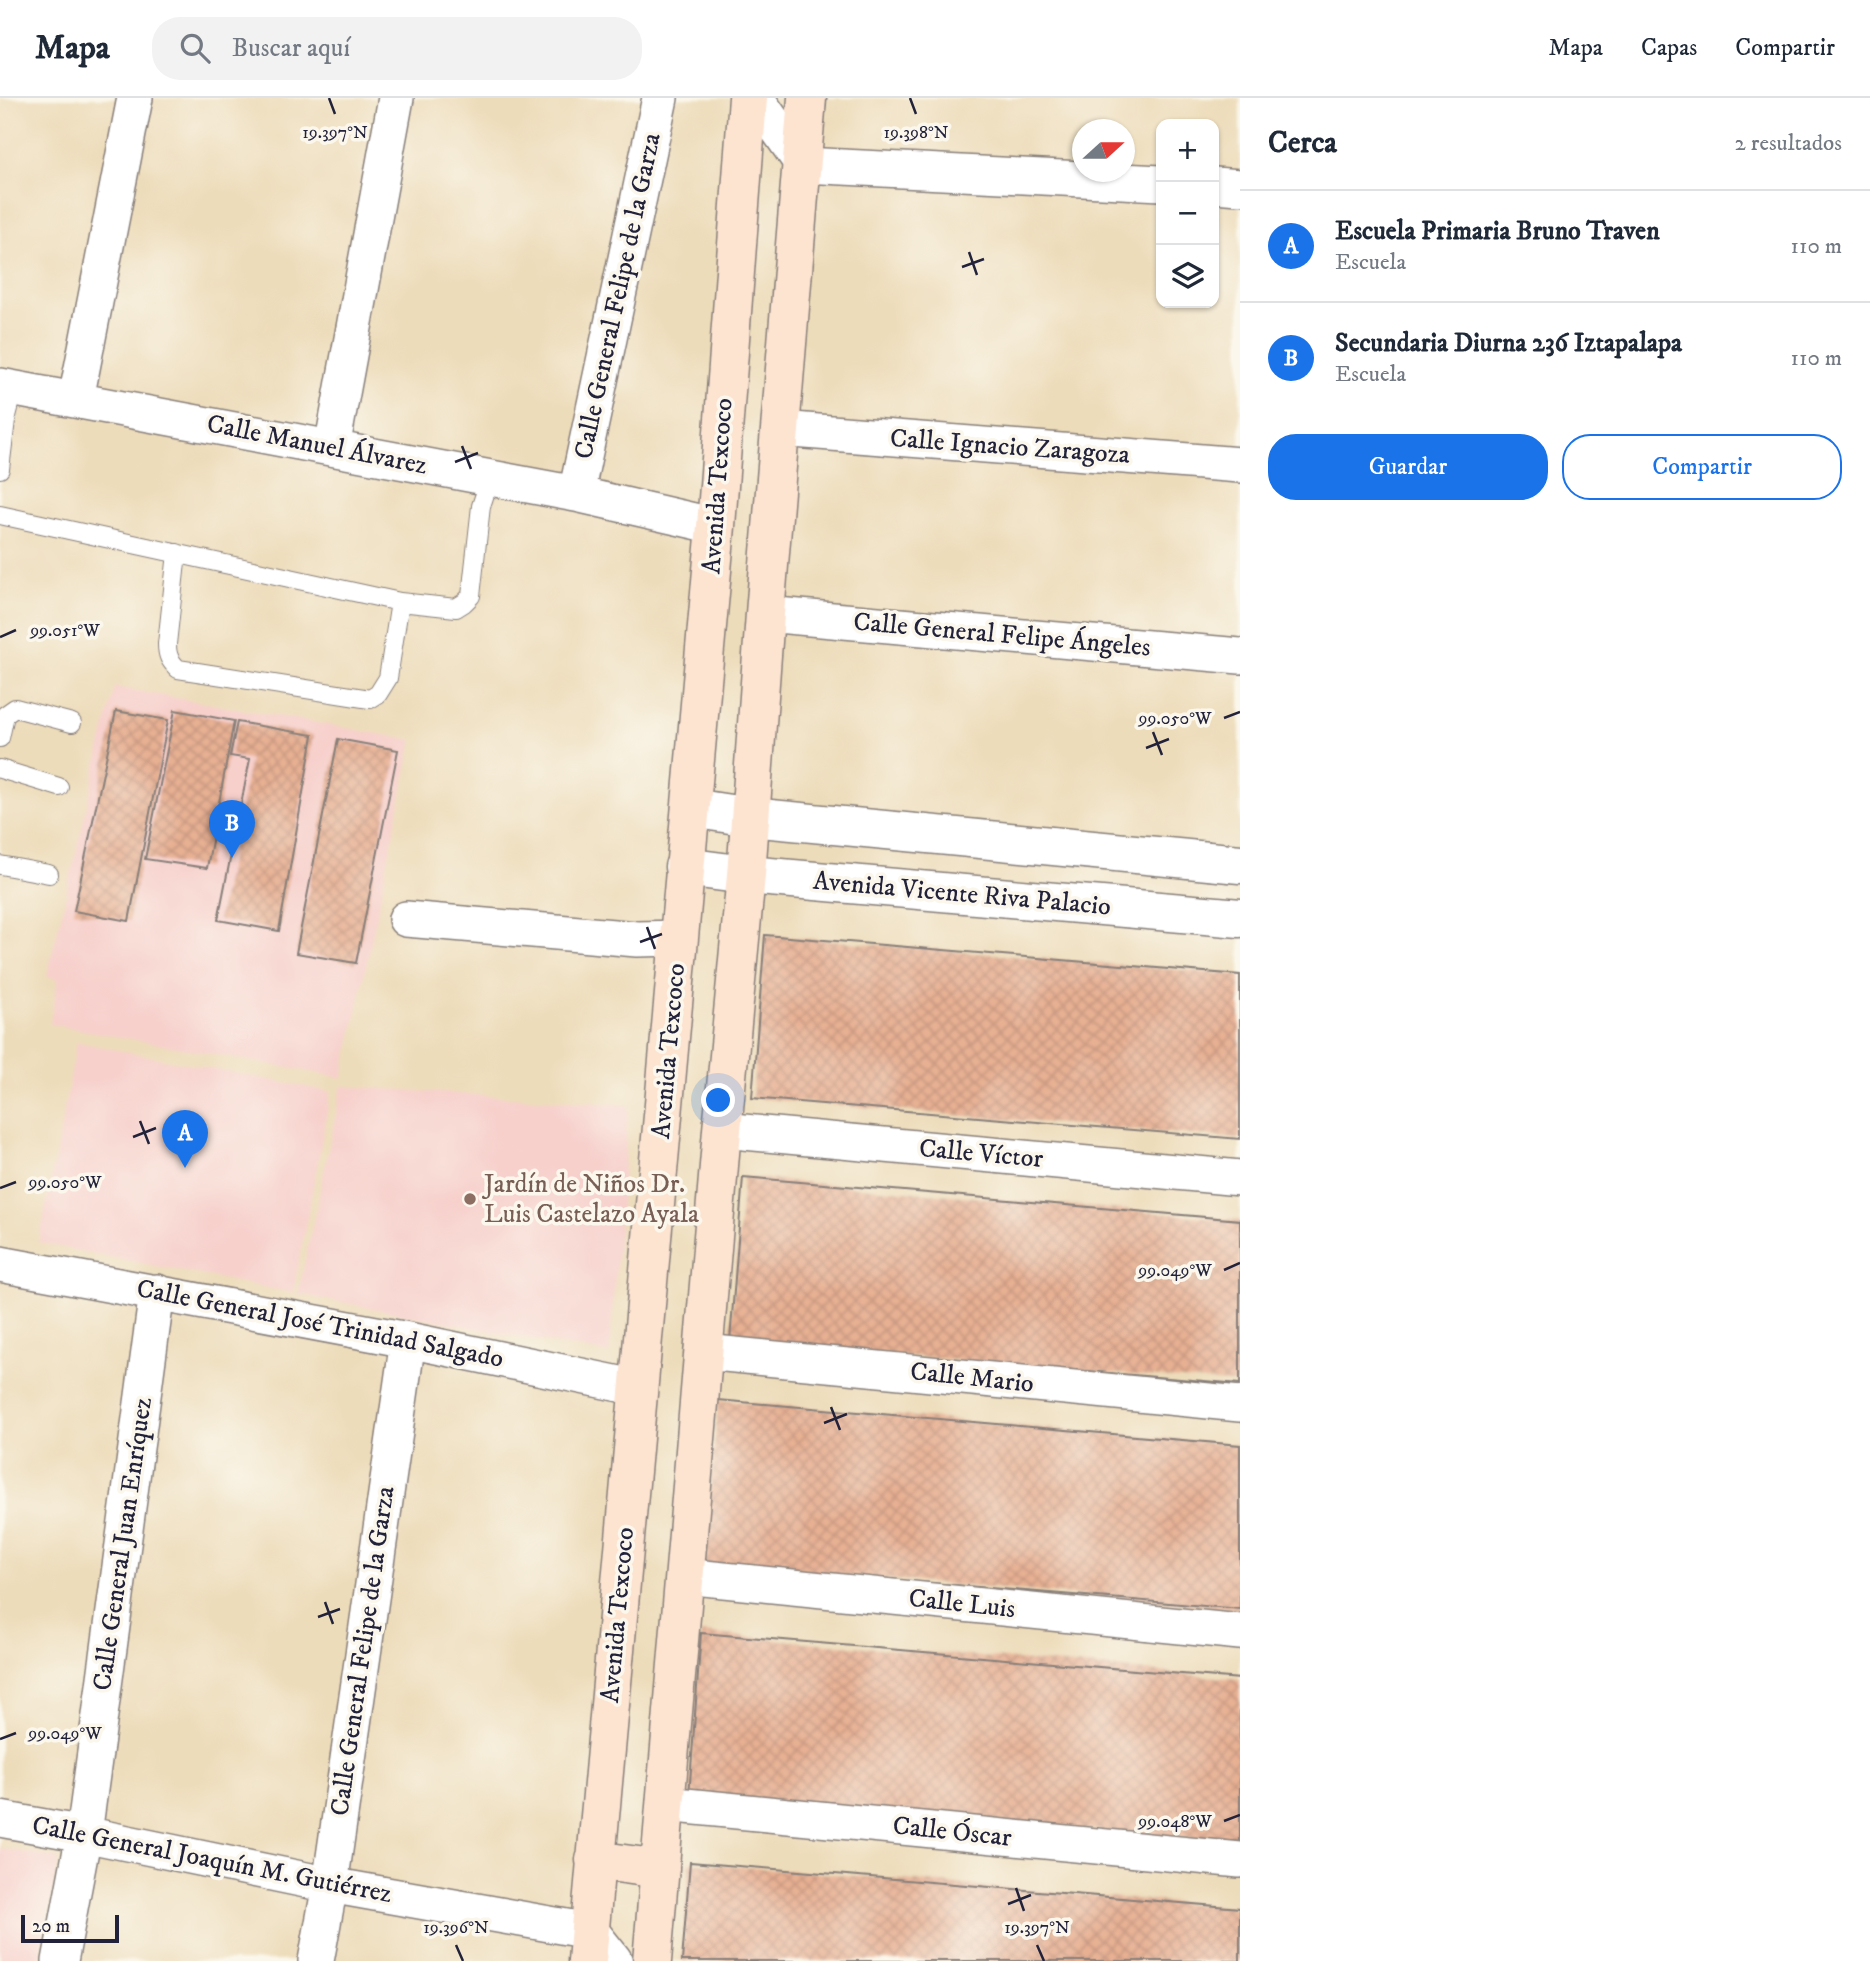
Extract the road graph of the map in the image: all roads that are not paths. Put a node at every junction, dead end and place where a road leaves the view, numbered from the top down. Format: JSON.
{"nodes":[{"id":1,"x":135,"y":98,"type":"edge"},
{"id":2,"x":396,"y":98,"type":"edge"},
{"id":3,"x":660,"y":98,"type":"edge"},
{"id":4,"x":748,"y":98,"type":"edge"},
{"id":5,"x":756,"y":98,"type":"edge"},
{"id":6,"x":807,"y":98,"type":"edge"},
{"id":7,"x":803,"y":165,"type":"junction"},
{"id":8,"x":1156,"y":183,"type":"edge"},
{"id":9,"x":1219,"y":186,"type":"edge"},
{"id":10,"x":1240,"y":187,"type":"edge"},
{"id":11,"x":7,"y":388,"type":"edge"},
{"id":12,"x":76,"y":399,"type":"junction"},
{"id":13,"x":780,"y":429,"type":"junction"},
{"id":14,"x":332,"y":448,"type":"junction"},
{"id":15,"x":1240,"y":465,"type":"edge"},
{"id":16,"x":0,"y":469,"type":"edge"},
{"id":17,"x":490,"y":479,"type":"junction"},
{"id":18,"x":576,"y":494,"type":"junction"},
{"id":19,"x":0,"y":515,"type":"edge"},
{"id":20,"x":716,"y":526,"type":"junction"},
{"id":21,"x":177,"y":553,"type":"junction"},
{"id":22,"x":400,"y":602,"type":"junction"},
{"id":23,"x":765,"y":614,"type":"junction"},
{"id":24,"x":1240,"y":656,"type":"edge"},
{"id":25,"x":72,"y":723,"type":"dead end"},
{"id":26,"x":0,"y":738,"type":"edge"},
{"id":27,"x":0,"y":769,"type":"edge"},
{"id":28,"x":59,"y":787,"type":"dead end"},
{"id":29,"x":691,"y":808,"type":"junction"},
{"id":30,"x":750,"y":817,"type":"junction"},
{"id":31,"x":0,"y":864,"type":"edge"},
{"id":32,"x":1240,"y":864,"type":"edge"},
{"id":33,"x":684,"y":867,"type":"junction"},
{"id":34,"x":49,"y":874,"type":"dead end"},
{"id":35,"x":746,"y":875,"type":"junction"},
{"id":36,"x":1240,"y":918,"type":"edge"},
{"id":37,"x":406,"y":919,"type":"dead end"},
{"id":38,"x":679,"y":938,"type":"junction"},
{"id":39,"x":722,"y":1130,"type":"junction"},
{"id":40,"x":1240,"y":1178,"type":"edge"},
{"id":41,"x":0,"y":1264,"type":"edge"},
{"id":42,"x":157,"y":1293,"type":"junction"},
{"id":43,"x":408,"y":1340,"type":"junction"},
{"id":44,"x":704,"y":1352,"type":"junction"},
{"id":45,"x":639,"y":1388,"type":"junction"},
{"id":46,"x":1240,"y":1404,"type":"edge"},
{"id":47,"x":684,"y":1576,"type":"junction"},
{"id":48,"x":1240,"y":1632,"type":"edge"},
{"id":49,"x":665,"y":1804,"type":"junction"},
{"id":50,"x":0,"y":1819,"type":"edge"},
{"id":51,"x":84,"y":1834,"type":"junction"},
{"id":52,"x":595,"y":1860,"type":"junction"},
{"id":53,"x":1240,"y":1860,"type":"edge"},
{"id":54,"x":660,"y":1869,"type":"junction"},
{"id":55,"x":330,"y":1885,"type":"junction"},
{"id":56,"x":588,"y":1946,"type":"edge"},
{"id":57,"x":60,"y":1961,"type":"edge"},
{"id":58,"x":316,"y":1961,"type":"edge"},
{"id":59,"x":613,"y":1961,"type":"edge"},
{"id":60,"x":652,"y":1961,"type":"edge"}],
"edges":[{"from":1,"to":12,"type":"street"},
{"from":2,"to":14,"type":"street"},
{"from":3,"to":18,"type":"street","name":"Calle General Felipe de la Garza"},
{"from":4,"to":20,"type":"main road","name":"Avenida Texcoco"},
{"from":5,"to":7,"type":"street"},
{"from":6,"to":7,"type":"main road"},
{"from":7,"to":8,"type":"street"},
{"from":7,"to":13,"type":"main road"},
{"from":9,"to":10,"type":"street"},
{"from":11,"to":12,"type":"street","name":"Calle Manuel Álvarez"},
{"from":11,"to":16,"type":"lane"},
{"from":12,"to":14,"type":"street","name":"Calle Manuel Álvarez"},
{"from":13,"to":15,"type":"street","name":"Calle Ignacio Zaragoza"},
{"from":13,"to":23,"type":"main road"},
{"from":14,"to":17,"type":"street","name":"Calle Manuel Álvarez"},
{"from":17,"to":18,"type":"street","name":"Calle Manuel Álvarez"},
{"from":17,"to":22,"type":"lane"},
{"from":18,"to":20,"type":"street","name":"Calle Manuel Álvarez"},
{"from":19,"to":21,"type":"lane"},
{"from":20,"to":29,"type":"main road","name":"Avenida Texcoco"},
{"from":21,"to":22,"type":"lane"},
{"from":21,"to":22,"type":"lane"},
{"from":23,"to":24,"type":"street","name":"Calle General Felipe Ángeles"},
{"from":23,"to":30,"type":"main road"},
{"from":25,"to":26,"type":"lane"},
{"from":27,"to":28,"type":"lane"},
{"from":29,"to":30,"type":"street"},
{"from":29,"to":33,"type":"main road","name":"Avenida Texcoco"},
{"from":30,"to":32,"type":"street"},
{"from":30,"to":35,"type":"main road"},
{"from":31,"to":34,"type":"lane"},
{"from":33,"to":35,"type":"street","name":"Avenida Vicente Riva Palacio"},
{"from":33,"to":38,"type":"main road","name":"Avenida Texcoco"},
{"from":35,"to":36,"type":"street","name":"Avenida Vicente Riva Palacio"},
{"from":35,"to":39,"type":"main road"},
{"from":37,"to":38,"type":"street"},
{"from":38,"to":45,"type":"main road","name":"Avenida Texcoco"},
{"from":39,"to":40,"type":"street","name":"Calle Víctor"},
{"from":39,"to":44,"type":"main road"},
{"from":41,"to":42,"type":"street","name":"Calle General José Trinidad Salgado"},
{"from":42,"to":43,"type":"street","name":"Calle General José Trinidad Salgado"},
{"from":42,"to":51,"type":"street","name":"Calle General Juan Enríquez"},
{"from":43,"to":45,"type":"street","name":"Calle General José Trinidad Salgado"},
{"from":43,"to":55,"type":"street","name":"Calle General Felipe de la Garza"},
{"from":44,"to":46,"type":"street","name":"Calle Mario"},
{"from":44,"to":47,"type":"main road"},
{"from":45,"to":52,"type":"main road","name":"Avenida Texcoco"},
{"from":47,"to":48,"type":"street","name":"Calle Luis"},
{"from":47,"to":49,"type":"main road"},
{"from":49,"to":53,"type":"street","name":"Calle Óscar"},
{"from":49,"to":54,"type":"main road"},
{"from":50,"to":51,"type":"street","name":"Calle General Joaquín M. Gutiérrez"},
{"from":51,"to":55,"type":"street","name":"Calle General Joaquín M. Gutiérrez"},
{"from":51,"to":57,"type":"street","name":"Calle General Juan Enríquez"},
{"from":52,"to":54,"type":"main road"},
{"from":52,"to":56,"type":"main road","name":"Avenida Texcoco"},
{"from":54,"to":60,"type":"main road"},
{"from":55,"to":56,"type":"street","name":"Calle General Joaquín M. Gutiérrez"},
{"from":55,"to":58,"type":"street","name":"Calle General Felipe de la Garza"},
{"from":56,"to":59,"type":"street"}]}
